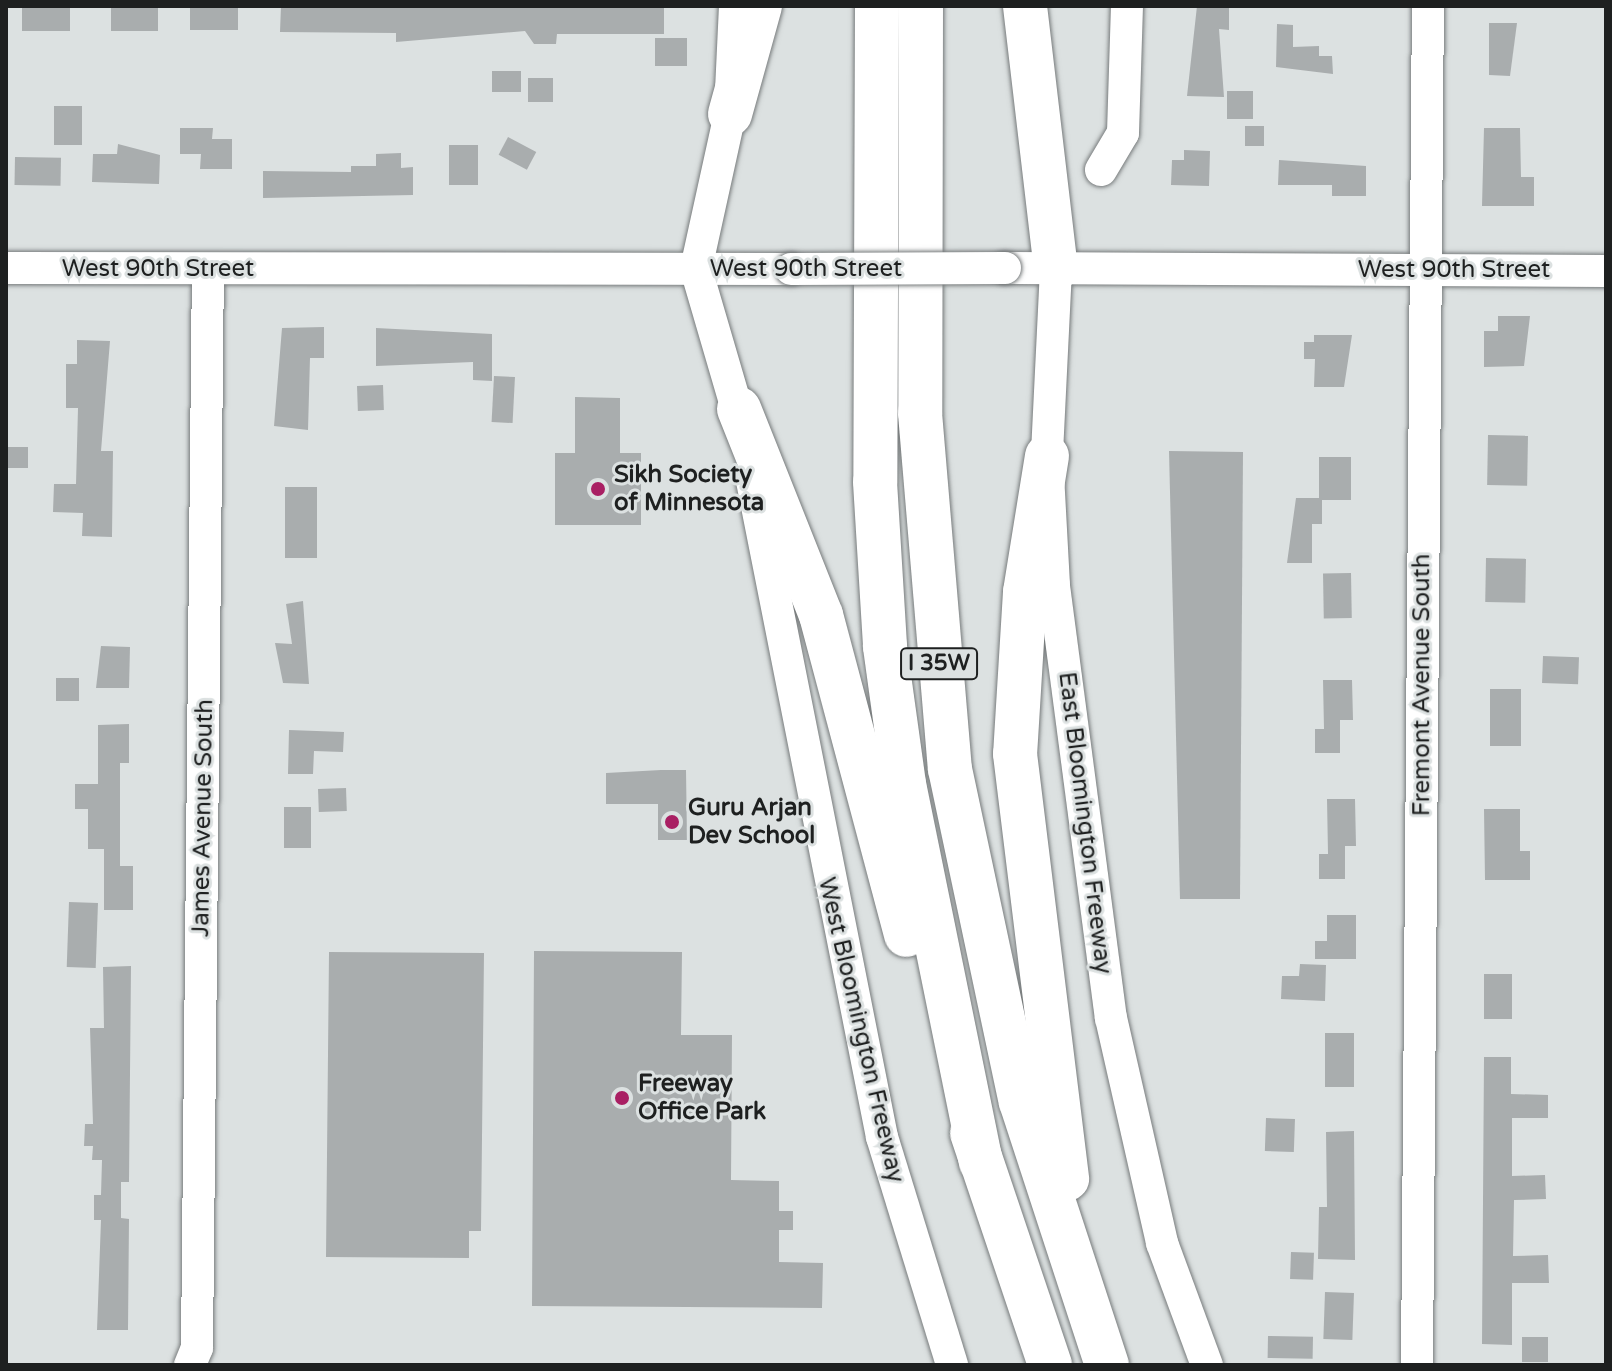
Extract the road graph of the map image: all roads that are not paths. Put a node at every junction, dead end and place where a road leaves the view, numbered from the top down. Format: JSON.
{"nodes":[{"id":1,"x":735,"y":6,"type":"edge"},
{"id":2,"x":760,"y":6,"type":"edge"},
{"id":3,"x":877,"y":6,"type":"edge"},
{"id":4,"x":921,"y":6,"type":"edge"},
{"id":5,"x":1025,"y":6,"type":"edge"},
{"id":6,"x":1127,"y":6,"type":"edge"},
{"id":7,"x":1428,"y":6,"type":"edge"},
{"id":8,"x":730,"y":114,"type":"junction"},
{"id":9,"x":1101,"y":170,"type":"dead end"},
{"id":10,"x":6,"y":268,"type":"edge"},
{"id":11,"x":696,"y":269,"type":"junction"},
{"id":12,"x":1056,"y":269,"type":"junction"},
{"id":13,"x":208,"y":270,"type":"junction"},
{"id":14,"x":1425,"y":270,"type":"junction"},
{"id":15,"x":1606,"y":271,"type":"edge"},
{"id":16,"x":739,"y":409,"type":"junction"},
{"id":17,"x":1047,"y":456,"type":"junction"},
{"id":18,"x":981,"y":1162,"type":"junction"},
{"id":19,"x":1085,"y":1304,"type":"junction"},
{"id":20,"x":190,"y":1365,"type":"edge"},
{"id":21,"x":952,"y":1365,"type":"edge"},
{"id":22,"x":1050,"y":1365,"type":"edge"},
{"id":23,"x":1107,"y":1365,"type":"edge"},
{"id":24,"x":1207,"y":1365,"type":"edge"},
{"id":25,"x":1417,"y":1365,"type":"edge"}],
"edges":[{"from":1,"to":8,"type":"street"},
{"from":2,"to":8,"type":"highway"},
{"from":3,"to":18,"type":"highway","number":"I 35W"},
{"from":4,"to":19,"type":"highway","number":"I 35W"},
{"from":5,"to":12,"type":"highway"},
{"from":6,"to":9,"type":"street"},
{"from":7,"to":14,"type":"street","name":"Fremont Avenue South"},
{"from":8,"to":11,"type":"street"},
{"from":10,"to":13,"type":"street","name":"West 90th Street"},
{"from":11,"to":12,"type":"street","name":"West 90th Street","bridge":true},
{"from":11,"to":13,"type":"street","name":"West 90th Street"},
{"from":11,"to":16,"type":"street","name":"West Bloomington Freeway"},
{"from":12,"to":14,"type":"street","name":"West 90th Street"},
{"from":12,"to":17,"type":"street","name":"East Bloomington Freeway"},
{"from":13,"to":20,"type":"street","name":"James Avenue South"},
{"from":14,"to":15,"type":"street","name":"West 90th Street"},
{"from":14,"to":25,"type":"street","name":"Fremont Avenue South"},
{"from":16,"to":18,"type":"highway"},
{"from":16,"to":21,"type":"street","name":"West Bloomington Freeway"},
{"from":17,"to":19,"type":"highway"},
{"from":17,"to":24,"type":"street","name":"East Bloomington Freeway"},
{"from":18,"to":22,"type":"highway","number":"I 35W"},
{"from":19,"to":23,"type":"highway","number":"I 35W"}]}
